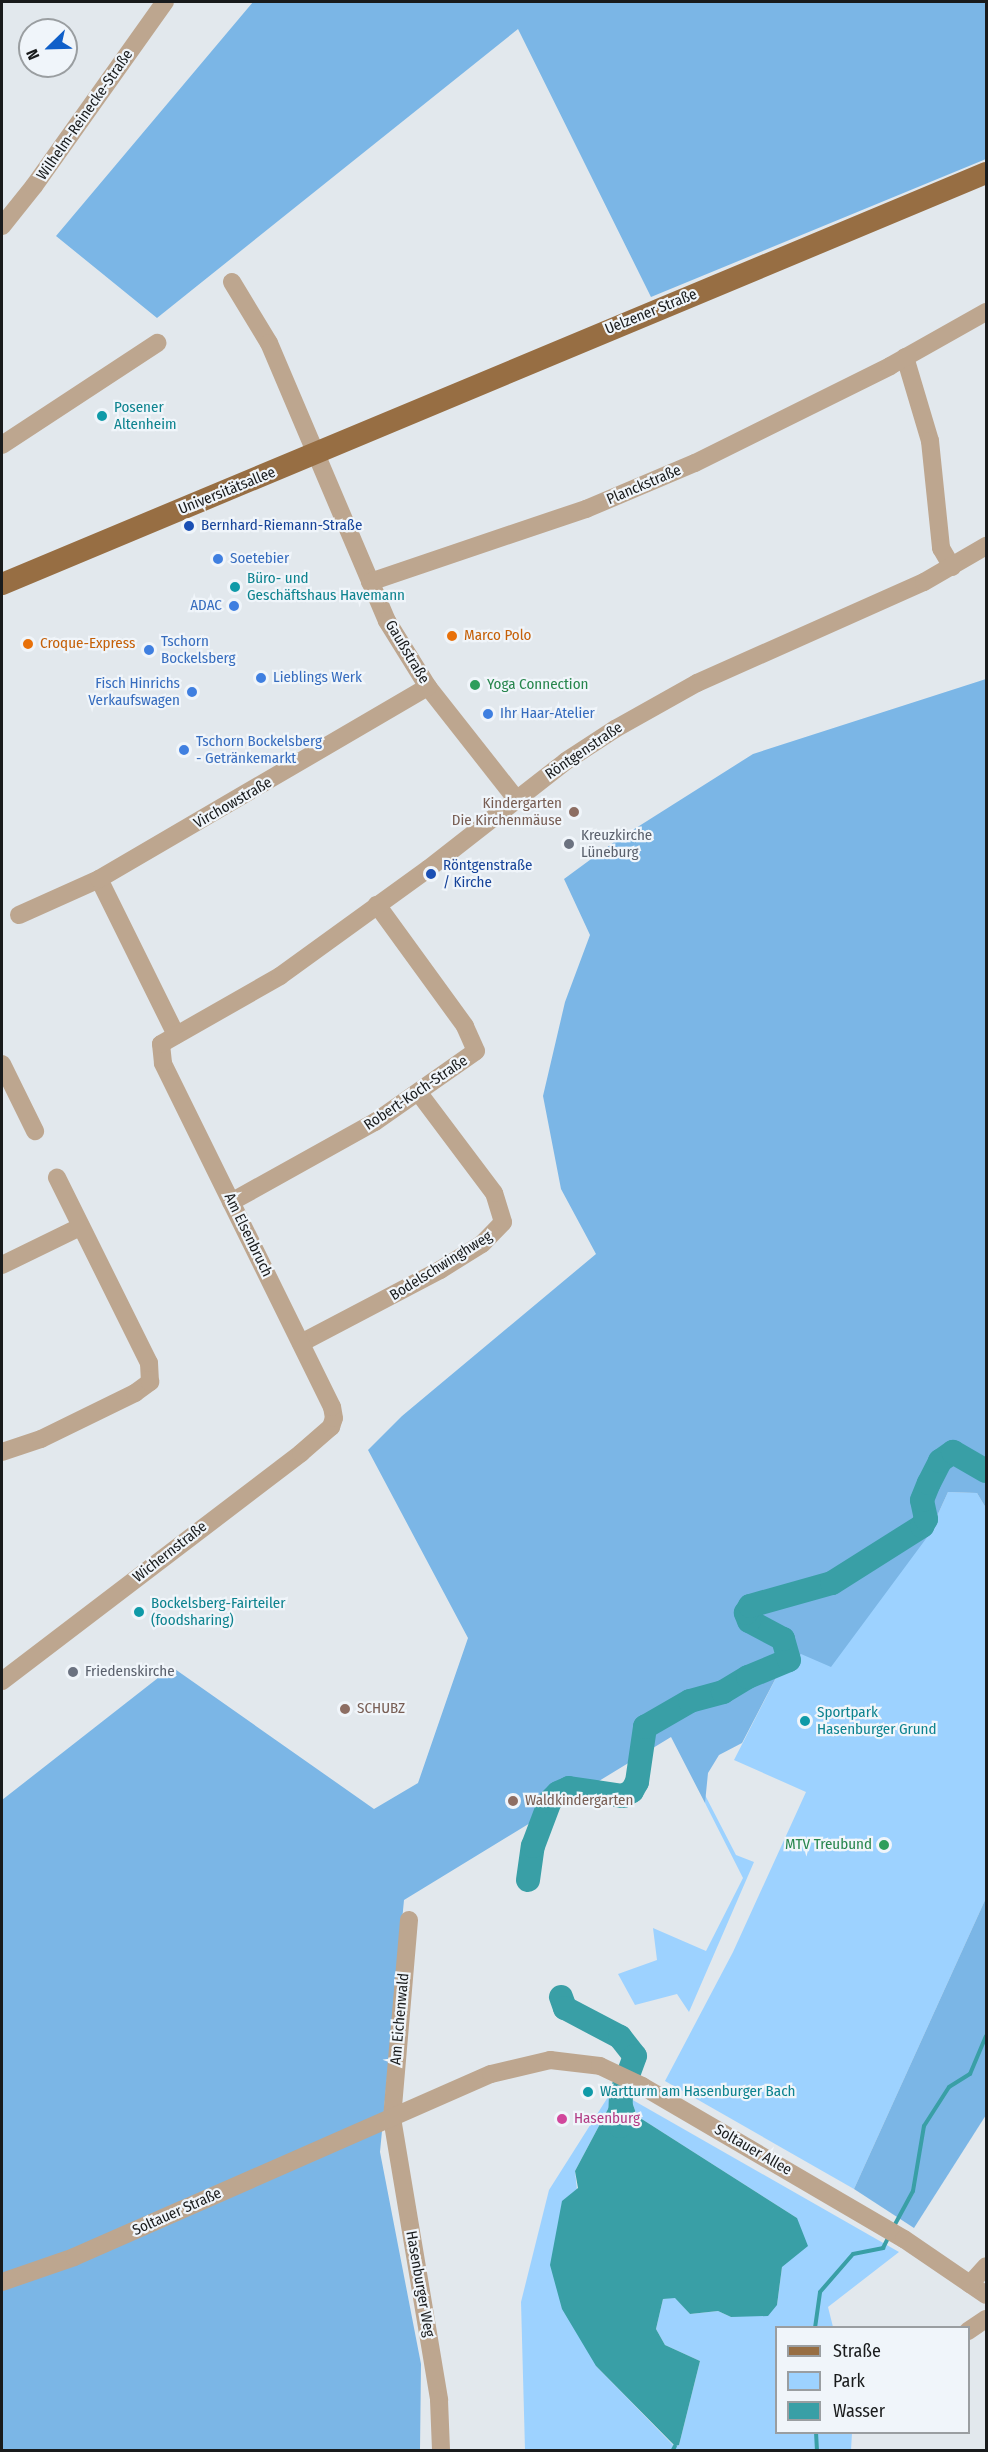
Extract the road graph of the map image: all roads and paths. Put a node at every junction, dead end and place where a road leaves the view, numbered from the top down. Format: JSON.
{"nodes":[{"id":1,"x":165,"y":2,"type":"edge"},
{"id":2,"x":987,"y":173,"type":"edge"},
{"id":3,"x":2,"y":226,"type":"edge"},
{"id":4,"x":232,"y":282,"type":"dead end"},
{"id":5,"x":987,"y":312,"type":"edge"},
{"id":6,"x":158,"y":344,"type":"dead end"},
{"id":7,"x":905,"y":357,"type":"junction"},
{"id":8,"x":2,"y":446,"type":"edge"},
{"id":9,"x":316,"y":454,"type":"junction"},
{"id":10,"x":987,"y":546,"type":"edge"},
{"id":11,"x":952,"y":567,"type":"junction"},
{"id":12,"x":370,"y":582,"type":"junction"},
{"id":13,"x":2,"y":584,"type":"edge"},
{"id":14,"x":428,"y":687,"type":"junction"},
{"id":15,"x":516,"y":799,"type":"junction"},
{"id":16,"x":99,"y":879,"type":"junction"},
{"id":17,"x":377,"y":905,"type":"junction"},
{"id":18,"x":19,"y":915,"type":"dead end"},
{"id":19,"x":176,"y":1035,"type":"junction"},
{"id":20,"x":159,"y":1053,"type":"joint"},
{"id":21,"x":3,"y":1070,"type":"edge"},
{"id":22,"x":419,"y":1093,"type":"junction"},
{"id":23,"x":35,"y":1131,"type":"dead end"},
{"id":24,"x":57,"y":1178,"type":"dead end"},
{"id":25,"x":231,"y":1202,"type":"junction"},
{"id":26,"x":80,"y":1227,"type":"junction"},
{"id":27,"x":2,"y":1265,"type":"edge"},
{"id":28,"x":301,"y":1343,"type":"junction"},
{"id":29,"x":334,"y":1418,"type":"joint"},
{"id":30,"x":2,"y":1452,"type":"edge"},
{"id":31,"x":2,"y":1681,"type":"edge"},
{"id":32,"x":409,"y":1920,"type":"dead end"},
{"id":33,"x":392,"y":2118,"type":"junction"},
{"id":34,"x":987,"y":2266,"type":"edge"},
{"id":35,"x":2,"y":2282,"type":"edge"},
{"id":36,"x":970,"y":2284,"type":"junction"},
{"id":37,"x":987,"y":2295,"type":"edge"},
{"id":38,"x":987,"y":2319,"type":"edge"},
{"id":39,"x":970,"y":2330,"type":"edge"},
{"id":40,"x":441,"y":2451,"type":"edge"}],
"edges":[{"from":1,"to":3,"type":"street","name":"Wilhelm-Reinecke-Straße"},
{"from":2,"to":9,"type":"main road","name":"Uelzener Straße"},
{"from":4,"to":9,"type":"street","name":"Gaußstraße"},
{"from":5,"to":7,"type":"street","name":"Planckstraße"},
{"from":6,"to":8,"type":"street"},
{"from":7,"to":11,"type":"street"},
{"from":7,"to":12,"type":"street","name":"Planckstraße"},
{"from":9,"to":12,"type":"street","name":"Gaußstraße"},
{"from":9,"to":13,"type":"main road","name":"Universitätsallee"},
{"from":10,"to":11,"type":"street","name":"Röntgenstraße"},
{"from":11,"to":15,"type":"street","name":"Röntgenstraße"},
{"from":12,"to":14,"type":"street","name":"Gaußstraße"},
{"from":14,"to":15,"type":"street","name":"Gaußstraße"},
{"from":14,"to":16,"type":"street","name":"Virchowstraße"},
{"from":15,"to":17,"type":"street","name":"Röntgenstraße"},
{"from":16,"to":18,"type":"street","name":"Virchowstraße"},
{"from":16,"to":19,"type":"street"},
{"from":17,"to":19,"type":"street","name":"Röntgenstraße"},
{"from":17,"to":22,"type":"street","name":"Robert-Koch-Straße"},
{"from":19,"to":20,"type":"street","name":"Röntgenstraße"},
{"from":20,"to":25,"type":"street","name":"Am Elsenbruch"},
{"from":21,"to":23,"type":"street"},
{"from":22,"to":25,"type":"street","name":"Robert-Koch-Straße"},
{"from":22,"to":28,"type":"street","name":"Bodelschwinghweg"},
{"from":24,"to":26,"type":"street"},
{"from":25,"to":28,"type":"street","name":"Am Elsenbruch"},
{"from":26,"to":27,"type":"street"},
{"from":26,"to":30,"type":"street"},
{"from":28,"to":29,"type":"street","name":"Am Elsenbruch"},
{"from":29,"to":31,"type":"street","name":"Wichernstraße"},
{"from":32,"to":33,"type":"street","name":"Am Eichenwald"},
{"from":33,"to":35,"type":"street","name":"Soltauer Straße"},
{"from":33,"to":36,"type":"street","name":"Soltauer Allee"},
{"from":33,"to":40,"type":"street","name":"Hasenburger Weg"},
{"from":34,"to":36,"type":"street"},
{"from":36,"to":37,"type":"street"},
{"from":38,"to":39,"type":"street"}]}
